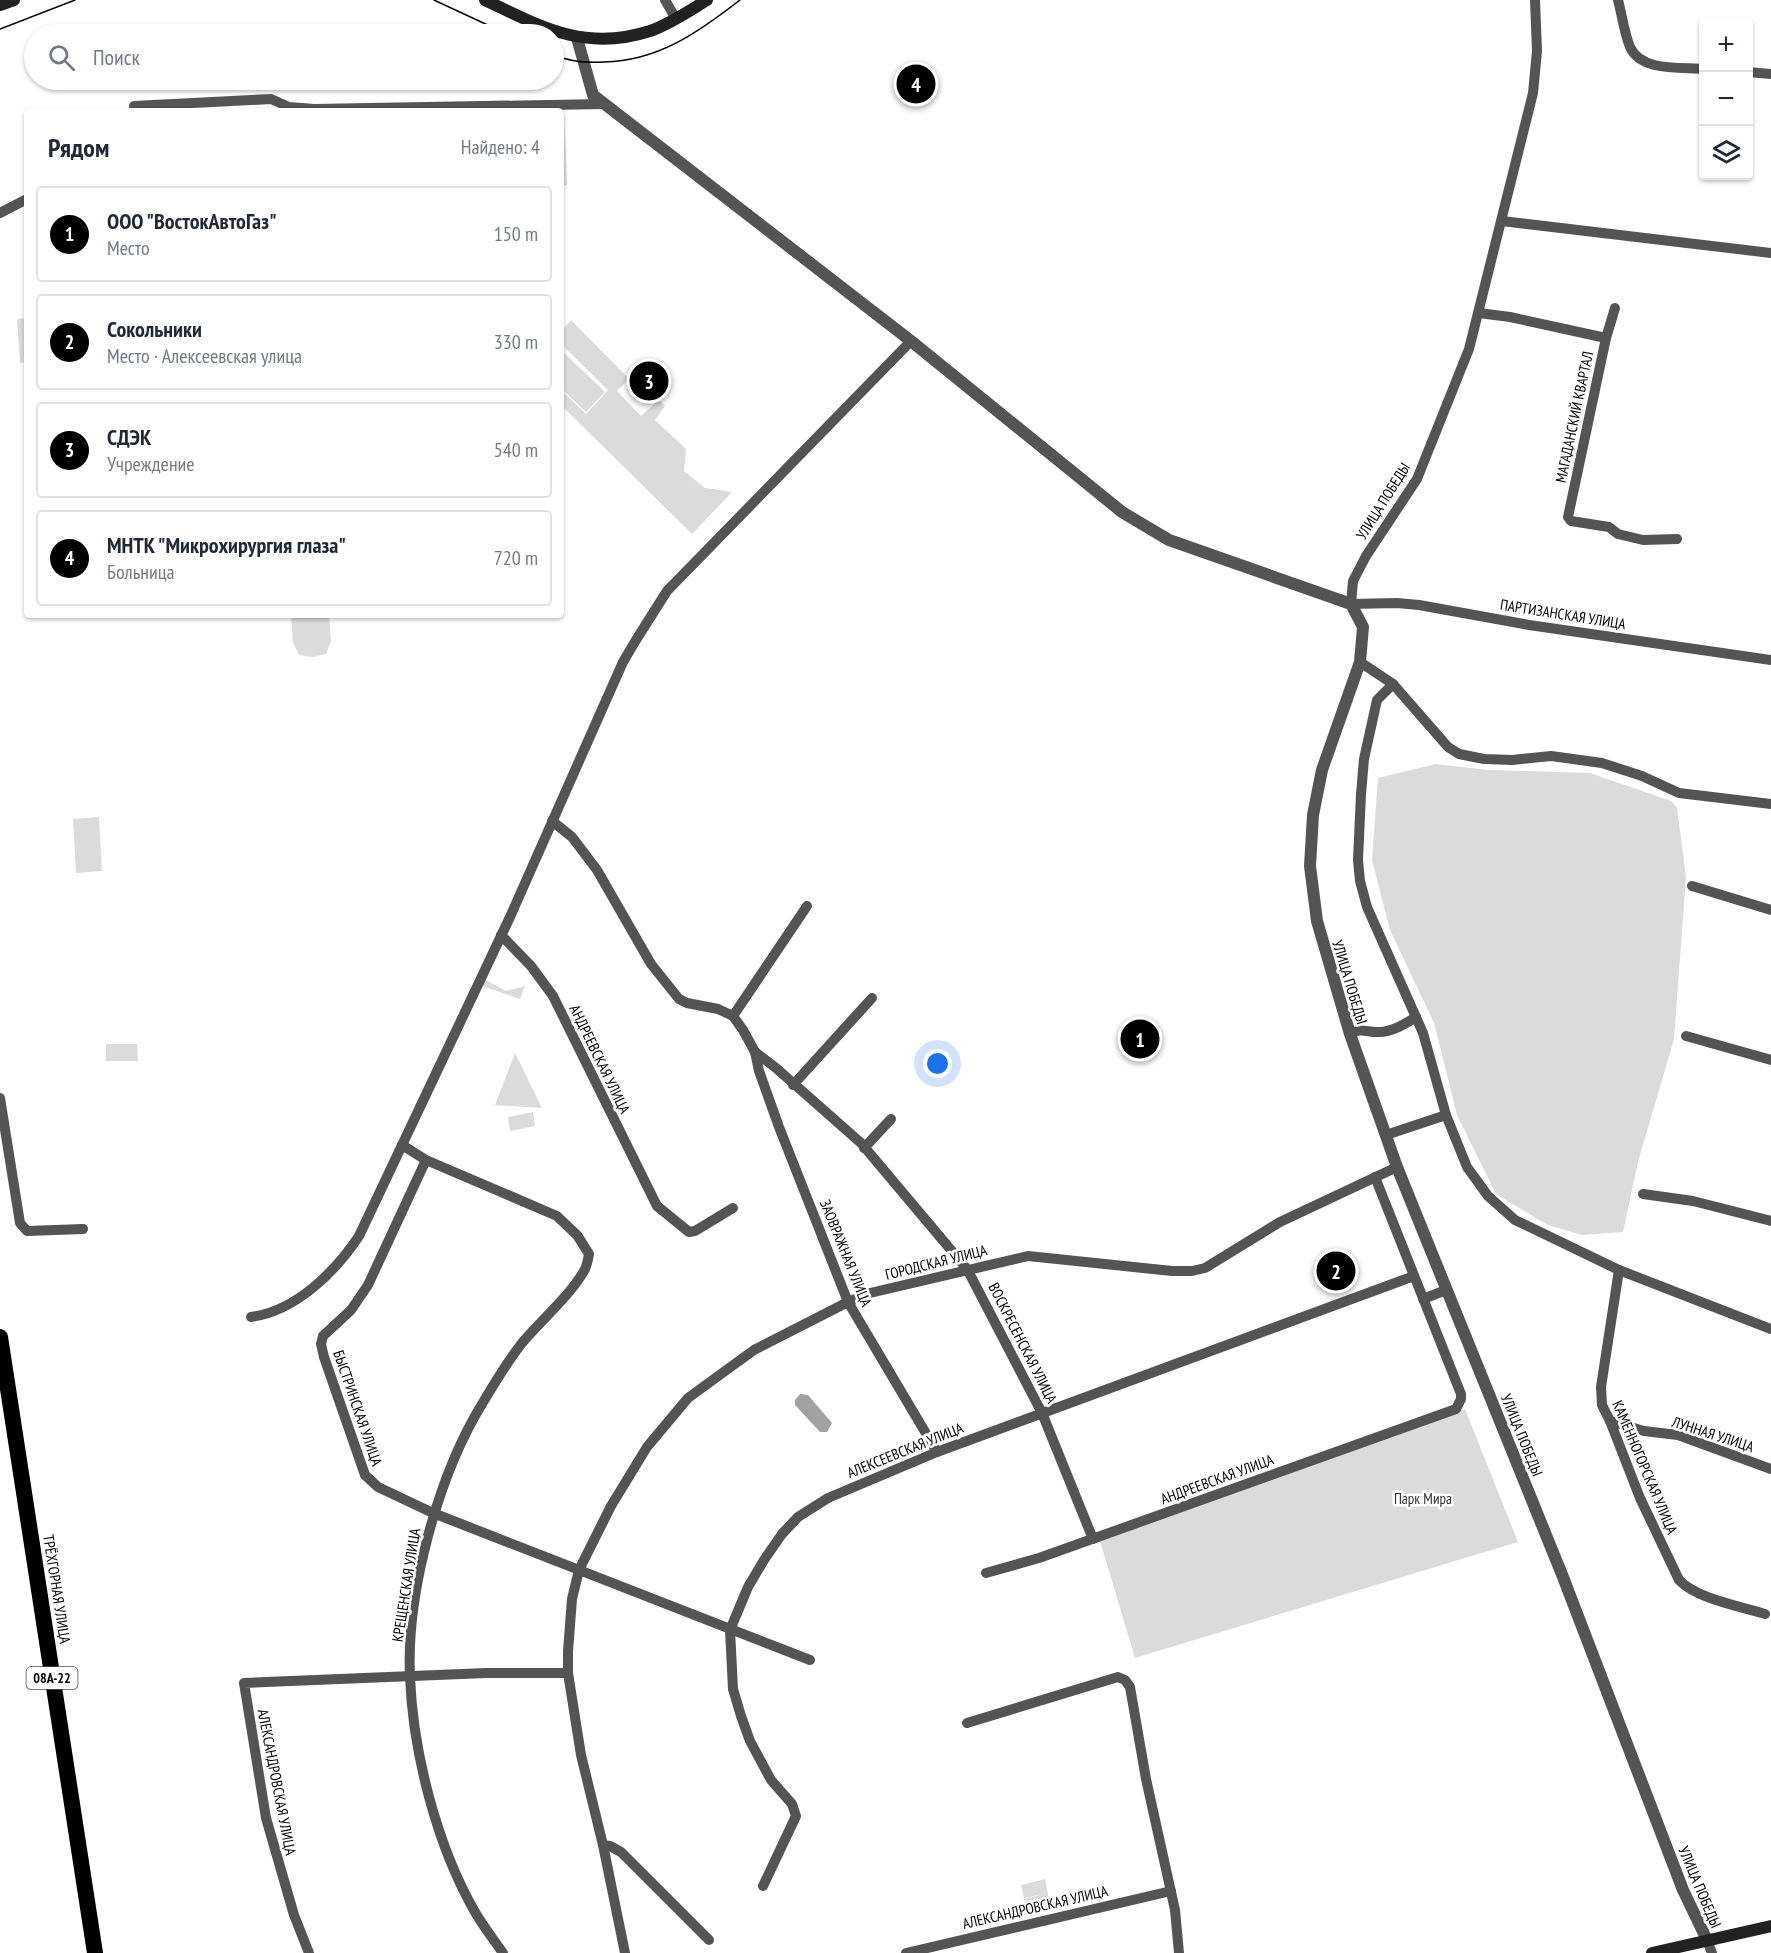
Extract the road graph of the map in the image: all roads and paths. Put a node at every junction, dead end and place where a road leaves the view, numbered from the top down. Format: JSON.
{"nodes":[{"id":1,"x":14,"y":0,"type":"edge"},
{"id":2,"x":485,"y":0,"type":"edge"},
{"id":3,"x":665,"y":0,"type":"edge"},
{"id":4,"x":707,"y":0,"type":"edge"},
{"id":5,"x":1535,"y":0,"type":"edge"},
{"id":6,"x":1618,"y":0,"type":"edge"},
{"id":7,"x":0,"y":5,"type":"edge"},
{"id":8,"x":676,"y":19,"type":"junction"},
{"id":9,"x":538,"y":24,"type":"edge"},
{"id":10,"x":564,"y":34,"type":"edge"},
{"id":11,"x":577,"y":38,"type":"junction"},
{"id":12,"x":1699,"y":69,"type":"edge"},
{"id":13,"x":1753,"y":72,"type":"edge"},
{"id":14,"x":1771,"y":74,"type":"edge"},
{"id":15,"x":604,"y":104,"type":"junction"},
{"id":16,"x":134,"y":108,"type":"edge"},
{"id":17,"x":302,"y":108,"type":"edge"},
{"id":18,"x":372,"y":108,"type":"edge"},
{"id":19,"x":24,"y":201,"type":"edge"},
{"id":20,"x":0,"y":213,"type":"edge"},
{"id":21,"x":1502,"y":221,"type":"junction"},
{"id":22,"x":1771,"y":253,"type":"edge"},
{"id":23,"x":1615,"y":308,"type":"dead end"},
{"id":24,"x":1479,"y":313,"type":"junction"},
{"id":25,"x":1606,"y":338,"type":"junction"},
{"id":26,"x":911,"y":341,"type":"junction"},
{"id":27,"x":1677,"y":540,"type":"dead end"},
{"id":28,"x":1351,"y":604,"type":"junction"},
{"id":29,"x":1771,"y":660,"type":"edge"},
{"id":30,"x":1360,"y":662,"type":"junction"},
{"id":31,"x":1393,"y":684,"type":"junction"},
{"id":32,"x":1771,"y":804,"type":"edge"},
{"id":33,"x":552,"y":821,"type":"junction"},
{"id":34,"x":1692,"y":886,"type":"dead end"},
{"id":35,"x":807,"y":906,"type":"dead end"},
{"id":36,"x":1771,"y":909,"type":"edge"},
{"id":37,"x":501,"y":934,"type":"junction"},
{"id":38,"x":872,"y":998,"type":"dead end"},
{"id":39,"x":733,"y":1016,"type":"junction"},
{"id":40,"x":1416,"y":1017,"type":"junction"},
{"id":41,"x":1350,"y":1034,"type":"junction"},
{"id":42,"x":1686,"y":1036,"type":"dead end"},
{"id":43,"x":755,"y":1052,"type":"junction"},
{"id":44,"x":1771,"y":1060,"type":"edge"},
{"id":45,"x":793,"y":1085,"type":"junction"},
{"id":46,"x":0,"y":1098,"type":"edge"},
{"id":47,"x":1446,"y":1115,"type":"junction"},
{"id":48,"x":891,"y":1119,"type":"dead end"},
{"id":49,"x":1386,"y":1136,"type":"junction"},
{"id":50,"x":402,"y":1145,"type":"junction"},
{"id":51,"x":867,"y":1151,"type":"junction"},
{"id":52,"x":426,"y":1160,"type":"junction"},
{"id":53,"x":1397,"y":1167,"type":"junction"},
{"id":54,"x":1376,"y":1177,"type":"junction"},
{"id":55,"x":1643,"y":1194,"type":"dead end"},
{"id":56,"x":733,"y":1208,"type":"dead end"},
{"id":57,"x":1771,"y":1221,"type":"edge"},
{"id":58,"x":84,"y":1228,"type":"dead end"},
{"id":59,"x":967,"y":1269,"type":"junction"},
{"id":60,"x":1619,"y":1270,"type":"junction"},
{"id":61,"x":1414,"y":1276,"type":"junction"},
{"id":62,"x":1446,"y":1290,"type":"junction"},
{"id":63,"x":1423,"y":1299,"type":"junction"},
{"id":64,"x":848,"y":1302,"type":"junction"},
{"id":65,"x":251,"y":1317,"type":"dead end"},
{"id":66,"x":1771,"y":1329,"type":"edge"},
{"id":67,"x":0,"y":1337,"type":"edge"},
{"id":68,"x":1042,"y":1413,"type":"junction"},
{"id":69,"x":1610,"y":1421,"type":"junction"},
{"id":70,"x":937,"y":1452,"type":"junction"},
{"id":71,"x":1771,"y":1469,"type":"edge"},
{"id":72,"x":433,"y":1513,"type":"junction"},
{"id":73,"x":1093,"y":1539,"type":"junction"},
{"id":74,"x":579,"y":1570,"type":"junction"},
{"id":75,"x":986,"y":1573,"type":"dead end"},
{"id":76,"x":1765,"y":1614,"type":"dead end"},
{"id":77,"x":730,"y":1630,"type":"junction"},
{"id":78,"x":810,"y":1660,"type":"dead end"},
{"id":79,"x":568,"y":1673,"type":"junction"},
{"id":80,"x":410,"y":1678,"type":"junction"},
{"id":81,"x":967,"y":1723,"type":"dead end"},
{"id":82,"x":603,"y":1845,"type":"junction"},
{"id":83,"x":763,"y":1886,"type":"dead end"},
{"id":84,"x":1171,"y":1891,"type":"junction"},
{"id":85,"x":1771,"y":1926,"type":"edge"},
{"id":86,"x":709,"y":1940,"type":"dead end"},
{"id":87,"x":1707,"y":1940,"type":"junction"},
{"id":88,"x":95,"y":1953,"type":"edge"},
{"id":89,"x":309,"y":1953,"type":"edge"},
{"id":90,"x":503,"y":1953,"type":"edge"},
{"id":91,"x":625,"y":1953,"type":"edge"},
{"id":92,"x":906,"y":1953,"type":"edge"},
{"id":93,"x":1179,"y":1953,"type":"edge"},
{"id":94,"x":1652,"y":1953,"type":"edge"},
{"id":95,"x":1712,"y":1953,"type":"edge"}],
"edges":[{"from":1,"to":7,"type":"main road"},
{"from":2,"to":9,"type":"main road"},
{"from":3,"to":8,"type":"street"},
{"from":4,"to":8,"type":"main road"},
{"from":5,"to":21,"type":"street","name":"УЛИЦА ПОБЕДЫ"},
{"from":6,"to":12,"type":"street"},
{"from":8,"to":11,"type":"main road"},
{"from":10,"to":11,"type":"main road"},
{"from":11,"to":15,"type":"street"},
{"from":13,"to":14,"type":"street"},
{"from":15,"to":18,"type":"street"},
{"from":15,"to":26,"type":"street"},
{"from":16,"to":17,"type":"street"},
{"from":19,"to":20,"type":"street"},
{"from":21,"to":22,"type":"street"},
{"from":21,"to":24,"type":"street","name":"УЛИЦА ПОБЕДЫ"},
{"from":23,"to":25,"type":"street"},
{"from":24,"to":25,"type":"street","name":"МАГАДАНСКИЙ КВАРТАЛ"},
{"from":24,"to":28,"type":"street","name":"УЛИЦА ПОБЕДЫ"},
{"from":25,"to":27,"type":"street","name":"МАГАДАНСКИЙ КВАРТАЛ"},
{"from":26,"to":28,"type":"street"},
{"from":26,"to":33,"type":"street"},
{"from":28,"to":29,"type":"street","name":"ПАРТИЗАНСКАЯ УЛИЦА"},
{"from":28,"to":30,"type":"street","name":"УЛИЦА ПОБЕДЫ"},
{"from":30,"to":31,"type":"street"},
{"from":30,"to":41,"type":"street","name":"УЛИЦА ПОБЕДЫ"},
{"from":31,"to":32,"type":"street"},
{"from":31,"to":40,"type":"street"},
{"from":33,"to":37,"type":"street"},
{"from":33,"to":39,"type":"street"},
{"from":34,"to":36,"type":"street"},
{"from":35,"to":39,"type":"street"},
{"from":37,"to":50,"type":"street"},
{"from":37,"to":56,"type":"street","name":"АНДРЕЕВСКАЯ УЛИЦА"},
{"from":38,"to":45,"type":"street"},
{"from":39,"to":43,"type":"street"},
{"from":40,"to":41,"type":"street"},
{"from":40,"to":47,"type":"street"},
{"from":41,"to":49,"type":"street","name":"УЛИЦА ПОБЕДЫ"},
{"from":42,"to":44,"type":"street"},
{"from":43,"to":45,"type":"street","name":"ВОСКРЕСЕНСКАЯ УЛИЦА"},
{"from":43,"to":64,"type":"street","name":"ЗАОВРАЖНАЯ УЛИЦА"},
{"from":45,"to":51,"type":"street","name":"ВОСКРЕСЕНСКАЯ УЛИЦА"},
{"from":46,"to":58,"type":"street"},
{"from":47,"to":49,"type":"street"},
{"from":47,"to":60,"type":"street"},
{"from":48,"to":51,"type":"street"},
{"from":49,"to":53,"type":"street","name":"УЛИЦА ПОБЕДЫ"},
{"from":50,"to":52,"type":"street"},
{"from":50,"to":65,"type":"street"},
{"from":51,"to":59,"type":"street","name":"ВОСКРЕСЕНСКАЯ УЛИЦА"},
{"from":52,"to":72,"type":"street","name":"БЫСТРИНСКАЯ УЛИЦА"},
{"from":52,"to":72,"type":"street","name":"КРЕЩЕНСКАЯ УЛИЦА"},
{"from":53,"to":54,"type":"street","name":"ГОРОДСКАЯ УЛИЦА"},
{"from":53,"to":62,"type":"street","name":"УЛИЦА ПОБЕДЫ"},
{"from":54,"to":59,"type":"street","name":"ГОРОДСКАЯ УЛИЦА"},
{"from":54,"to":61,"type":"street"},
{"from":55,"to":57,"type":"street"},
{"from":59,"to":64,"type":"street","name":"ГОРОДСКАЯ УЛИЦА"},
{"from":59,"to":68,"type":"street","name":"ВОСКРЕСЕНСКАЯ УЛИЦА"},
{"from":60,"to":66,"type":"street"},
{"from":60,"to":69,"type":"street","name":"КАМЕННОГОРСКАЯ УЛИЦА"},
{"from":61,"to":63,"type":"street"},
{"from":61,"to":68,"type":"street","name":"АЛЕКСЕЕВСКАЯ УЛИЦА"},
{"from":62,"to":63,"type":"street"},
{"from":62,"to":87,"type":"street","name":"УЛИЦА ПОБЕДЫ"},
{"from":63,"to":73,"type":"street","name":"АНДРЕЕВСКАЯ УЛИЦА"},
{"from":64,"to":70,"type":"street","name":"ЗАОВРАЖНАЯ УЛИЦА"},
{"from":64,"to":74,"type":"street","name":"ГОРОДСКАЯ УЛИЦА"},
{"from":67,"to":88,"type":"highway","name":"ТРЁХГОРНАЯ УЛИЦА","number":"08А-22"},
{"from":68,"to":70,"type":"street","name":"АЛЕКСЕЕВСКАЯ УЛИЦА"},
{"from":68,"to":73,"type":"street","name":"ВОСКРЕСЕНСКАЯ УЛИЦА"},
{"from":69,"to":71,"type":"street","name":"ЛУННАЯ УЛИЦА"},
{"from":69,"to":76,"type":"street","name":"КАМЕННОГОРСКАЯ УЛИЦА"},
{"from":70,"to":77,"type":"street","name":"АЛЕКСЕЕВСКАЯ УЛИЦА"},
{"from":72,"to":74,"type":"street"},
{"from":72,"to":80,"type":"street","name":"КРЕЩЕНСКАЯ УЛИЦА"},
{"from":73,"to":75,"type":"street","name":"АНДРЕЕВСКАЯ УЛИЦА"},
{"from":74,"to":77,"type":"street"},
{"from":74,"to":79,"type":"street","name":"ГОРОДСКАЯ УЛИЦА"},
{"from":77,"to":78,"type":"street"},
{"from":77,"to":83,"type":"street","name":"АЛЕКСЕЕВСКАЯ УЛИЦА"},
{"from":79,"to":80,"type":"street"},
{"from":79,"to":82,"type":"street","name":"ГОРОДСКАЯ УЛИЦА"},
{"from":80,"to":89,"type":"street","name":"АЛЕКСАНДРОВСКАЯ УЛИЦА"},
{"from":80,"to":90,"type":"street","name":"КРЕЩЕНСКАЯ УЛИЦА"},
{"from":81,"to":84,"type":"street"},
{"from":82,"to":86,"type":"street"},
{"from":82,"to":91,"type":"street","name":"ГОРОДСКАЯ УЛИЦА"},
{"from":84,"to":92,"type":"street","name":"АЛЕКСАНДРОВСКАЯ УЛИЦА"},
{"from":84,"to":93,"type":"street"},
{"from":85,"to":87,"type":"main road"},
{"from":87,"to":94,"type":"main road"},
{"from":87,"to":95,"type":"street","name":"УЛИЦА ПОБЕДЫ"}]}
